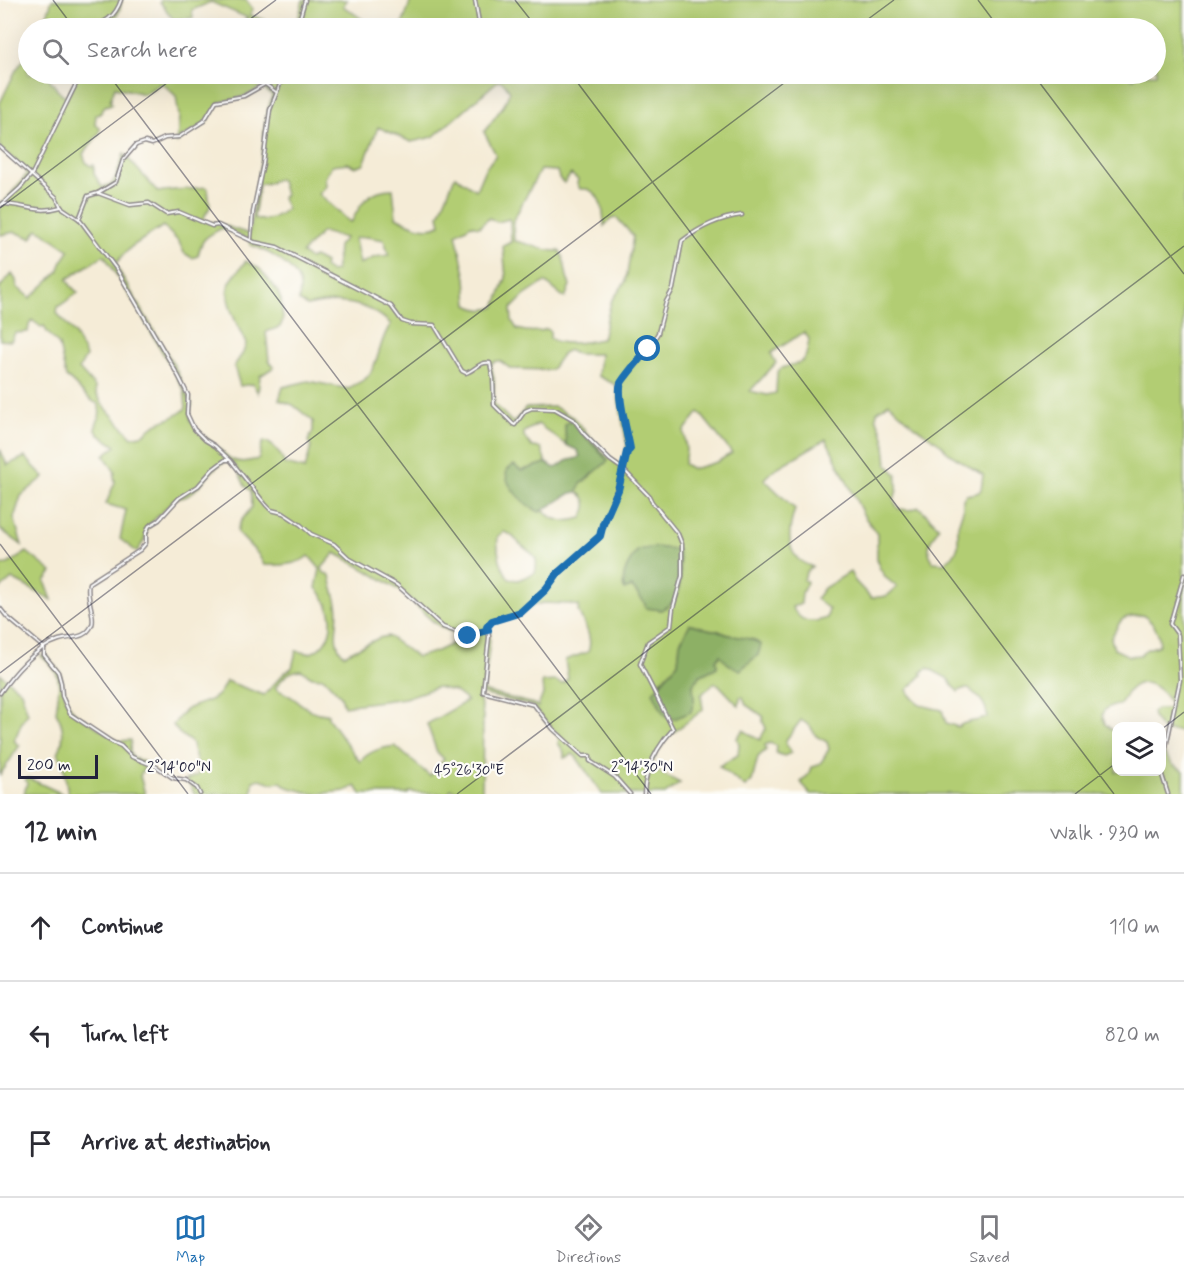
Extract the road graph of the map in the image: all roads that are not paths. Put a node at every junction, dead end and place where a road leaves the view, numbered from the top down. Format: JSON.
{"nodes":[{"id":1,"x":120,"y":0,"type":"edge"},
{"id":2,"x":305,"y":0,"type":"edge"},
{"id":3,"x":475,"y":0,"type":"edge"},
{"id":4,"x":112,"y":18,"type":"edge"},
{"id":5,"x":300,"y":18,"type":"edge"},
{"id":6,"x":478,"y":18,"type":"edge"},
{"id":7,"x":76,"y":84,"type":"edge"},
{"id":8,"x":280,"y":84,"type":"edge"},
{"id":9,"x":276,"y":92,"type":"junction"},
{"id":10,"x":0,"y":147,"type":"edge"},
{"id":11,"x":32,"y":174,"type":"junction"},
{"id":12,"x":98,"y":193,"type":"junction"},
{"id":13,"x":2,"y":205,"type":"edge"},
{"id":14,"x":61,"y":207,"type":"junction"},
{"id":15,"x":742,"y":216,"type":"dead end"},
{"id":16,"x":78,"y":219,"type":"junction"},
{"id":17,"x":251,"y":239,"type":"junction"},
{"id":18,"x":231,"y":461,"type":"junction"},
{"id":19,"x":624,"y":470,"type":"junction"},
{"id":20,"x":1184,"y":575,"type":"edge"},
{"id":21,"x":0,"y":608,"type":"edge"},
{"id":22,"x":488,"y":630,"type":"junction"},
{"id":23,"x":44,"y":648,"type":"junction"},
{"id":24,"x":0,"y":693,"type":"edge"},
{"id":25,"x":1166,"y":743,"type":"edge"},
{"id":26,"x":1163,"y":776,"type":"edge"},
{"id":27,"x":200,"y":794,"type":"edge"},
{"id":28,"x":630,"y":794,"type":"edge"},
{"id":29,"x":644,"y":794,"type":"edge"},
{"id":30,"x":1168,"y":794,"type":"edge"}],
"edges":[{"from":1,"to":4,"type":"street"},
{"from":2,"to":5,"type":"street"},
{"from":3,"to":6,"type":"street"},
{"from":7,"to":11,"type":"street"},
{"from":8,"to":9,"type":"street"},
{"from":9,"to":12,"type":"street"},
{"from":9,"to":17,"type":"street"},
{"from":10,"to":11,"type":"street"},
{"from":11,"to":13,"type":"street"},
{"from":11,"to":14,"type":"street"},
{"from":12,"to":16,"type":"street"},
{"from":12,"to":17,"type":"street"},
{"from":13,"to":14,"type":"street"},
{"from":14,"to":16,"type":"street"},
{"from":15,"to":19,"type":"street"},
{"from":16,"to":18,"type":"street"},
{"from":17,"to":19,"type":"street"},
{"from":18,"to":22,"type":"street"},
{"from":18,"to":23,"type":"street"},
{"from":19,"to":22,"type":"street"},
{"from":19,"to":29,"type":"street"},
{"from":20,"to":25,"type":"street"},
{"from":21,"to":23,"type":"street"},
{"from":22,"to":28,"type":"street"},
{"from":23,"to":24,"type":"street"},
{"from":23,"to":27,"type":"street"},
{"from":26,"to":30,"type":"street"}]}
